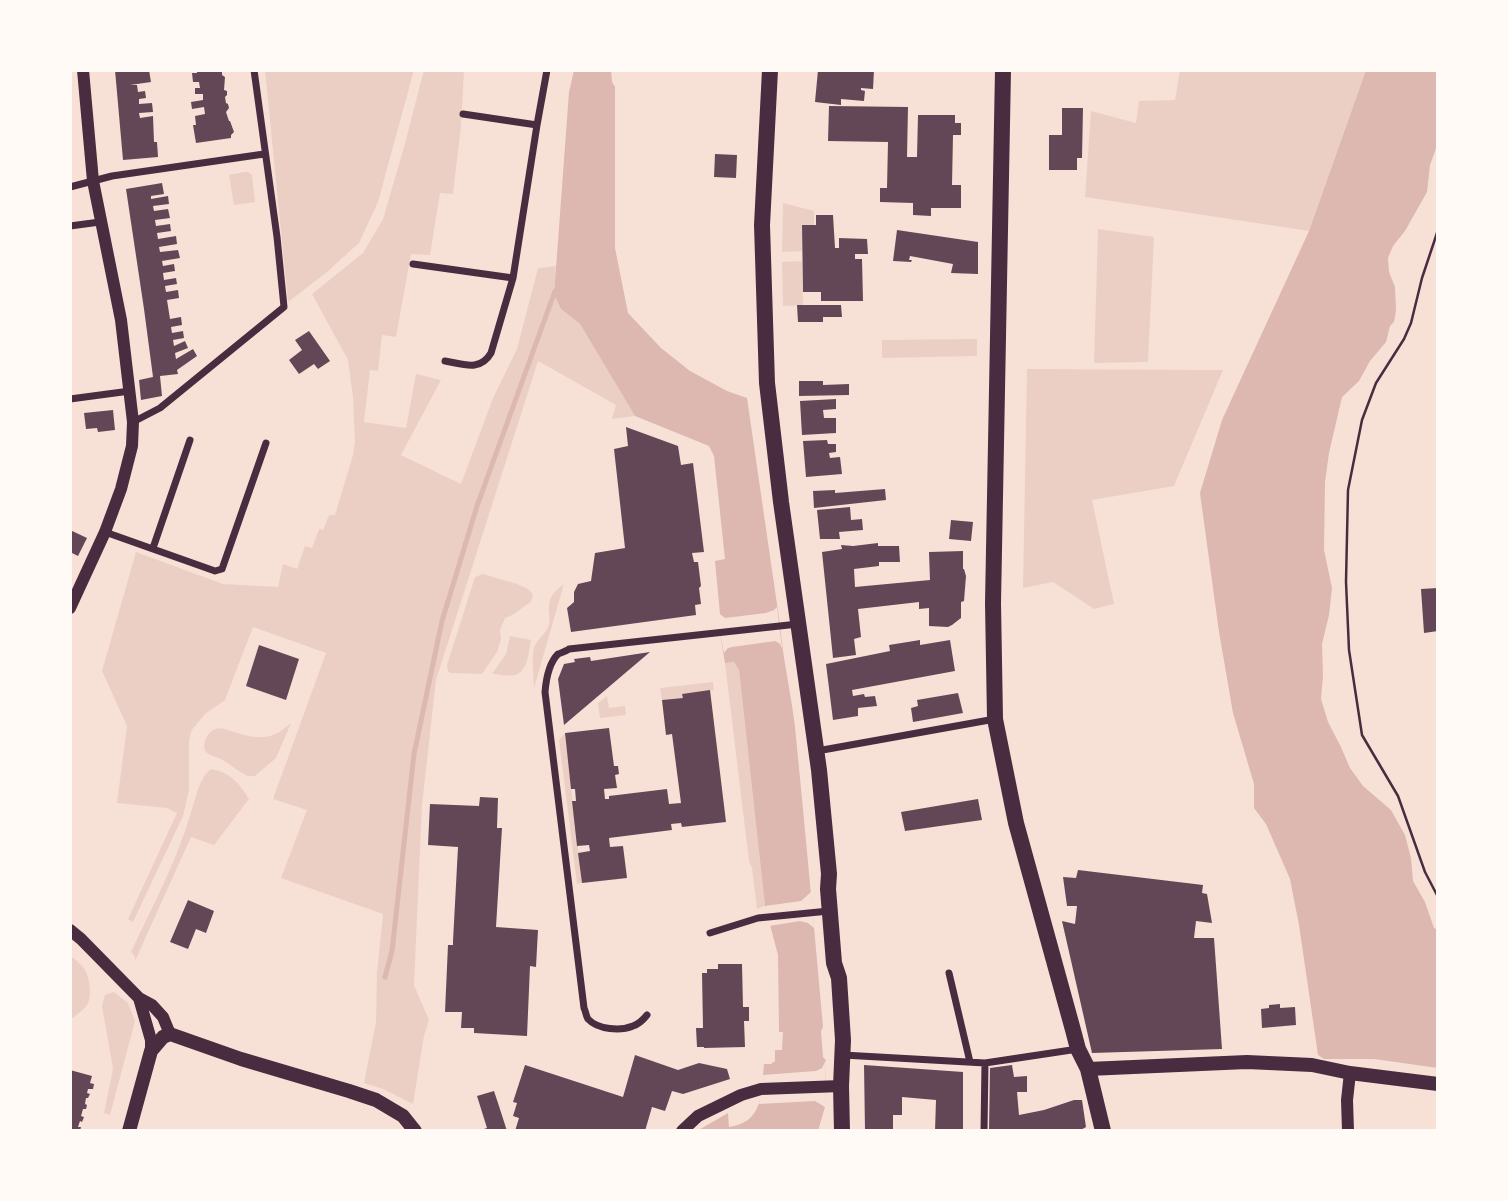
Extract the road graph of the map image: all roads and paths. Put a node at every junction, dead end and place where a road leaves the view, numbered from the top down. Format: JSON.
{"nodes":[{"id":1,"x":83,"y":70,"type":"edge"},
{"id":2,"x":254,"y":70,"type":"edge"},
{"id":3,"x":547,"y":70,"type":"edge"},
{"id":4,"x":770,"y":70,"type":"edge"},
{"id":5,"x":1003,"y":70,"type":"edge"},
{"id":6,"x":463,"y":114,"type":"dead end"},
{"id":7,"x":537,"y":125,"type":"junction"},
{"id":8,"x":264,"y":154,"type":"junction"},
{"id":9,"x":93,"y":181,"type":"junction"},
{"id":10,"x":70,"y":187,"type":"edge"},
{"id":11,"x":100,"y":222,"type":"junction"},
{"id":12,"x":70,"y":226,"type":"edge"},
{"id":13,"x":1438,"y":230,"type":"edge"},
{"id":14,"x":413,"y":264,"type":"dead end"},
{"id":15,"x":513,"y":278,"type":"junction"},
{"id":16,"x":445,"y":361,"type":"dead end"},
{"id":17,"x":131,"y":391,"type":"junction"},
{"id":18,"x":70,"y":399,"type":"edge"},
{"id":19,"x":134,"y":422,"type":"junction"},
{"id":20,"x":190,"y":440,"type":"dead end"},
{"id":21,"x":266,"y":443,"type":"dead end"},
{"id":22,"x":105,"y":532,"type":"junction"},
{"id":23,"x":153,"y":548,"type":"junction"},
{"id":24,"x":70,"y":608,"type":"edge"},
{"id":25,"x":799,"y":623,"type":"junction"},
{"id":26,"x":995,"y":719,"type":"junction"},
{"id":27,"x":817,"y":751,"type":"junction"},
{"id":28,"x":1438,"y":897,"type":"edge"},
{"id":29,"x":822,"y":911,"type":"junction"},
{"id":30,"x":70,"y":930,"type":"edge"},
{"id":31,"x":710,"y":933,"type":"dead end"},
{"id":32,"x":950,"y":974,"type":"dead end"},
{"id":33,"x":139,"y":998,"type":"junction"},
{"id":34,"x":647,"y":1015,"type":"dead end"},
{"id":35,"x":170,"y":1034,"type":"junction"},
{"id":36,"x":1079,"y":1049,"type":"junction"},
{"id":37,"x":151,"y":1051,"type":"junction"},
{"id":38,"x":843,"y":1055,"type":"junction"},
{"id":39,"x":970,"y":1062,"type":"junction"},
{"id":40,"x":985,"y":1063,"type":"junction"},
{"id":41,"x":1087,"y":1069,"type":"junction"},
{"id":42,"x":1350,"y":1073,"type":"junction"},
{"id":43,"x":1438,"y":1084,"type":"edge"},
{"id":44,"x":833,"y":1086,"type":"junction"},
{"id":45,"x":129,"y":1131,"type":"edge"},
{"id":46,"x":415,"y":1131,"type":"edge"},
{"id":47,"x":682,"y":1131,"type":"edge"},
{"id":48,"x":842,"y":1131,"type":"edge"},
{"id":49,"x":984,"y":1131,"type":"edge"},
{"id":50,"x":1103,"y":1131,"type":"edge"},
{"id":51,"x":1348,"y":1131,"type":"edge"}],
"edges":[{"from":1,"to":9,"type":"street"},
{"from":2,"to":8,"type":"street"},
{"from":3,"to":7,"type":"street"},
{"from":4,"to":25,"type":"highway"},
{"from":5,"to":26,"type":"highway"},
{"from":6,"to":7,"type":"street"},
{"from":7,"to":15,"type":"street"},
{"from":8,"to":9,"type":"street"},
{"from":8,"to":19,"type":"street"},
{"from":9,"to":10,"type":"street"},
{"from":9,"to":11,"type":"street"},
{"from":11,"to":12,"type":"street"},
{"from":11,"to":17,"type":"street"},
{"from":13,"to":28,"type":"path"},
{"from":14,"to":15,"type":"street"},
{"from":15,"to":16,"type":"street"},
{"from":17,"to":18,"type":"street"},
{"from":17,"to":19,"type":"street"},
{"from":19,"to":22,"type":"street"},
{"from":20,"to":23,"type":"street"},
{"from":21,"to":23,"type":"street"},
{"from":22,"to":23,"type":"street"},
{"from":22,"to":24,"type":"street"},
{"from":25,"to":27,"type":"highway"},
{"from":25,"to":34,"type":"street"},
{"from":26,"to":27,"type":"street"},
{"from":26,"to":36,"type":"highway"},
{"from":27,"to":29,"type":"highway"},
{"from":29,"to":31,"type":"street"},
{"from":29,"to":38,"type":"highway"},
{"from":30,"to":33,"type":"street"},
{"from":32,"to":39,"type":"street"},
{"from":33,"to":35,"type":"street"},
{"from":33,"to":37,"type":"street"},
{"from":35,"to":37,"type":"main road"},
{"from":35,"to":46,"type":"main road"},
{"from":36,"to":40,"type":"street"},
{"from":36,"to":41,"type":"highway"},
{"from":37,"to":45,"type":"main road"},
{"from":38,"to":39,"type":"street"},
{"from":38,"to":44,"type":"highway"},
{"from":39,"to":40,"type":"street"},
{"from":40,"to":49,"type":"street"},
{"from":41,"to":42,"type":"main road"},
{"from":41,"to":50,"type":"highway"},
{"from":42,"to":43,"type":"main road"},
{"from":42,"to":51,"type":"street"},
{"from":44,"to":47,"type":"street"},
{"from":44,"to":48,"type":"highway"}]}
